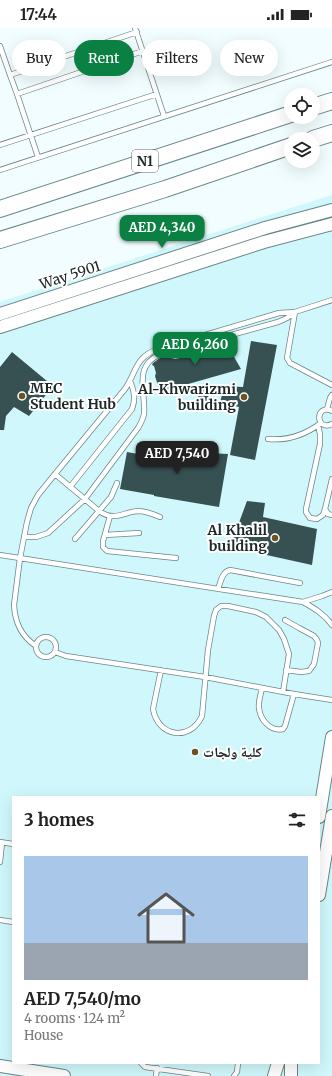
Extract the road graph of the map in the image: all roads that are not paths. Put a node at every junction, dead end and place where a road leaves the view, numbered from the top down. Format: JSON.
{"nodes":[{"id":1,"x":136,"y":30,"type":"edge"},
{"id":2,"x":0,"y":46,"type":"edge"},
{"id":3,"x":142,"y":48,"type":"edge"},
{"id":4,"x":142,"y":51,"type":"edge"},
{"id":5,"x":332,"y":62,"type":"edge"},
{"id":6,"x":10,"y":75,"type":"junction"},
{"id":7,"x":151,"y":76,"type":"edge"},
{"id":8,"x":17,"y":94,"type":"junction"},
{"id":9,"x":157,"y":94,"type":"junction"},
{"id":10,"x":332,"y":101,"type":"edge"},
{"id":11,"x":320,"y":105,"type":"edge"},
{"id":12,"x":164,"y":116,"type":"junction"},
{"id":13,"x":284,"y":116,"type":"edge"},
{"id":14,"x":332,"y":133,"type":"edge"},
{"id":15,"x":30,"y":135,"type":"junction"},
{"id":16,"x":320,"y":137,"type":"edge"},
{"id":17,"x":0,"y":145,"type":"edge"},
{"id":18,"x":284,"y":148,"type":"edge"},
{"id":19,"x":38,"y":157,"type":"junction"},
{"id":20,"x":0,"y":170,"type":"edge"},
{"id":21,"x":0,"y":209,"type":"edge"},
{"id":22,"x":332,"y":210,"type":"edge"},
{"id":23,"x":332,"y":224,"type":"edge"},
{"id":24,"x":0,"y":240,"type":"edge"},
{"id":25,"x":332,"y":300,"type":"edge"},
{"id":26,"x":295,"y":312,"type":"junction"},
{"id":27,"x":0,"y":314,"type":"edge"},
{"id":28,"x":0,"y":327,"type":"edge"},
{"id":29,"x":131,"y":379,"type":"junction"},
{"id":30,"x":143,"y":379,"type":"junction"},
{"id":31,"x":332,"y":385,"type":"edge"},
{"id":32,"x":332,"y":395,"type":"edge"},
{"id":33,"x":329,"y":410,"type":"edge"},
{"id":34,"x":320,"y":424,"type":"junction"},
{"id":35,"x":332,"y":424,"type":"edge"},
{"id":36,"x":332,"y":430,"type":"edge"},
{"id":37,"x":268,"y":439,"type":"dead end"},
{"id":38,"x":55,"y":474,"type":"junction"},
{"id":39,"x":332,"y":479,"type":"edge"},
{"id":40,"x":117,"y":484,"type":"dead end"},
{"id":41,"x":70,"y":487,"type":"junction"},
{"id":42,"x":85,"y":499,"type":"junction"},
{"id":43,"x":325,"y":509,"type":"junction"},
{"id":44,"x":99,"y":511,"type":"junction"},
{"id":45,"x":332,"y":515,"type":"edge"},
{"id":46,"x":110,"y":516,"type":"junction"},
{"id":47,"x":160,"y":517,"type":"dead end"},
{"id":48,"x":139,"y":534,"type":"dead end"},
{"id":49,"x":105,"y":535,"type":"junction"},
{"id":50,"x":24,"y":537,"type":"junction"},
{"id":51,"x":75,"y":539,"type":"dead end"},
{"id":52,"x":0,"y":555,"type":"edge"},
{"id":53,"x":20,"y":558,"type":"junction"},
{"id":54,"x":176,"y":558,"type":"dead end"},
{"id":55,"x":300,"y":583,"type":"dead end"},
{"id":56,"x":218,"y":589,"type":"junction"},
{"id":57,"x":332,"y":592,"type":"edge"},
{"id":58,"x":303,"y":602,"type":"junction"},
{"id":59,"x":285,"y":620,"type":"dead end"},
{"id":60,"x":332,"y":625,"type":"edge"},
{"id":61,"x":36,"y":646,"type":"junction"},
{"id":62,"x":55,"y":652,"type":"junction"},
{"id":63,"x":161,"y":670,"type":"junction"},
{"id":64,"x":286,"y":670,"type":"junction"},
{"id":65,"x":205,"y":677,"type":"junction"},
{"id":66,"x":262,"y":688,"type":"junction"},
{"id":67,"x":283,"y":692,"type":"junction"},
{"id":68,"x":294,"y":694,"type":"junction"},
{"id":69,"x":332,"y":700,"type":"edge"},
{"id":70,"x":332,"y":737,"type":"edge"},
{"id":71,"x":320,"y":811,"type":"edge"},
{"id":72,"x":332,"y":816,"type":"edge"},
{"id":73,"x":1,"y":842,"type":"edge"},
{"id":74,"x":12,"y":844,"type":"edge"},
{"id":75,"x":0,"y":862,"type":"edge"},
{"id":76,"x":320,"y":889,"type":"edge"},
{"id":77,"x":0,"y":920,"type":"edge"},
{"id":78,"x":12,"y":922,"type":"edge"},
{"id":79,"x":142,"y":1064,"type":"edge"},
{"id":80,"x":166,"y":1064,"type":"edge"},
{"id":81,"x":238,"y":1064,"type":"edge"},
{"id":82,"x":278,"y":1064,"type":"edge"},
{"id":83,"x":292,"y":1064,"type":"edge"},
{"id":84,"x":0,"y":1066,"type":"edge"},
{"id":85,"x":157,"y":1068,"type":"junction"},
{"id":86,"x":165,"y":1070,"type":"junction"},
{"id":87,"x":64,"y":1076,"type":"edge"},
{"id":88,"x":156,"y":1076,"type":"edge"},
{"id":89,"x":208,"y":1076,"type":"edge"},
{"id":90,"x":234,"y":1076,"type":"edge"},
{"id":91,"x":274,"y":1076,"type":"edge"},
{"id":92,"x":291,"y":1076,"type":"edge"}],
"edges":[{"from":1,"to":3,"type":"lane"},
{"from":1,"to":6,"type":"lane"},
{"from":2,"to":6,"type":"lane"},
{"from":4,"to":8,"type":"lane"},
{"from":5,"to":12,"type":"lane"},
{"from":6,"to":8,"type":"lane"},
{"from":7,"to":9,"type":"lane"},
{"from":8,"to":15,"type":"lane"},
{"from":9,"to":12,"type":"lane"},
{"from":9,"to":15,"type":"lane"},
{"from":10,"to":11,"type":"highway"},
{"from":12,"to":19,"type":"lane"},
{"from":13,"to":21,"type":"highway","number":"N1"},
{"from":14,"to":16,"type":"highway"},
{"from":15,"to":17,"type":"lane"},
{"from":15,"to":19,"type":"lane"},
{"from":18,"to":24,"type":"highway","number":"N1"},
{"from":19,"to":20,"type":"lane"},
{"from":22,"to":27,"type":"street","name":"Way 5901"},
{"from":23,"to":28,"type":"street","name":"Way 5901"},
{"from":25,"to":26,"type":"lane"},
{"from":26,"to":29,"type":"lane"},
{"from":26,"to":30,"type":"lane"},
{"from":26,"to":31,"type":"lane"},
{"from":29,"to":30,"type":"lane"},
{"from":29,"to":38,"type":"lane"},
{"from":29,"to":41,"type":"lane"},
{"from":30,"to":42,"type":"lane"},
{"from":32,"to":33,"type":"lane"},
{"from":33,"to":34,"type":"lane"},
{"from":34,"to":35,"type":"lane"},
{"from":34,"to":37,"type":"lane"},
{"from":34,"to":43,"type":"lane"},
{"from":35,"to":36,"type":"lane"},
{"from":38,"to":41,"type":"lane"},
{"from":38,"to":50,"type":"lane"},
{"from":39,"to":43,"type":"lane"},
{"from":40,"to":44,"type":"lane"},
{"from":41,"to":42,"type":"lane"},
{"from":42,"to":44,"type":"lane"},
{"from":42,"to":50,"type":"lane"},
{"from":43,"to":45,"type":"lane"},
{"from":44,"to":46,"type":"lane"},
{"from":44,"to":51,"type":"lane"},
{"from":46,"to":47,"type":"lane"},
{"from":46,"to":49,"type":"lane"},
{"from":48,"to":49,"type":"lane"},
{"from":49,"to":54,"type":"lane"},
{"from":50,"to":53,"type":"lane"},
{"from":52,"to":53,"type":"lane"},
{"from":53,"to":56,"type":"lane"},
{"from":53,"to":61,"type":"lane"},
{"from":55,"to":56,"type":"lane"},
{"from":56,"to":58,"type":"lane"},
{"from":57,"to":58,"type":"lane"},
{"from":58,"to":60,"type":"lane"},
{"from":59,"to":64,"type":"lane"},
{"from":61,"to":62,"type":"lane"},
{"from":61,"to":62,"type":"lane"},
{"from":62,"to":63,"type":"lane"},
{"from":63,"to":65,"type":"lane"},
{"from":63,"to":65,"type":"lane"},
{"from":64,"to":65,"type":"lane"},
{"from":64,"to":67,"type":"lane"},
{"from":65,"to":66,"type":"lane"},
{"from":66,"to":67,"type":"lane"},
{"from":66,"to":68,"type":"lane"},
{"from":67,"to":68,"type":"lane"},
{"from":68,"to":69,"type":"lane"},
{"from":70,"to":71,"type":"street"},
{"from":72,"to":76,"type":"street"},
{"from":73,"to":74,"type":"lane"},
{"from":73,"to":75,"type":"lane"},
{"from":77,"to":78,"type":"lane"},
{"from":79,"to":85,"type":"lane"},
{"from":80,"to":86,"type":"lane"},
{"from":81,"to":90,"type":"lane"},
{"from":82,"to":91,"type":"street"},
{"from":83,"to":92,"type":"street"},
{"from":84,"to":87,"type":"street"},
{"from":85,"to":86,"type":"lane"},
{"from":85,"to":88,"type":"lane"},
{"from":86,"to":89,"type":"lane"}]}
